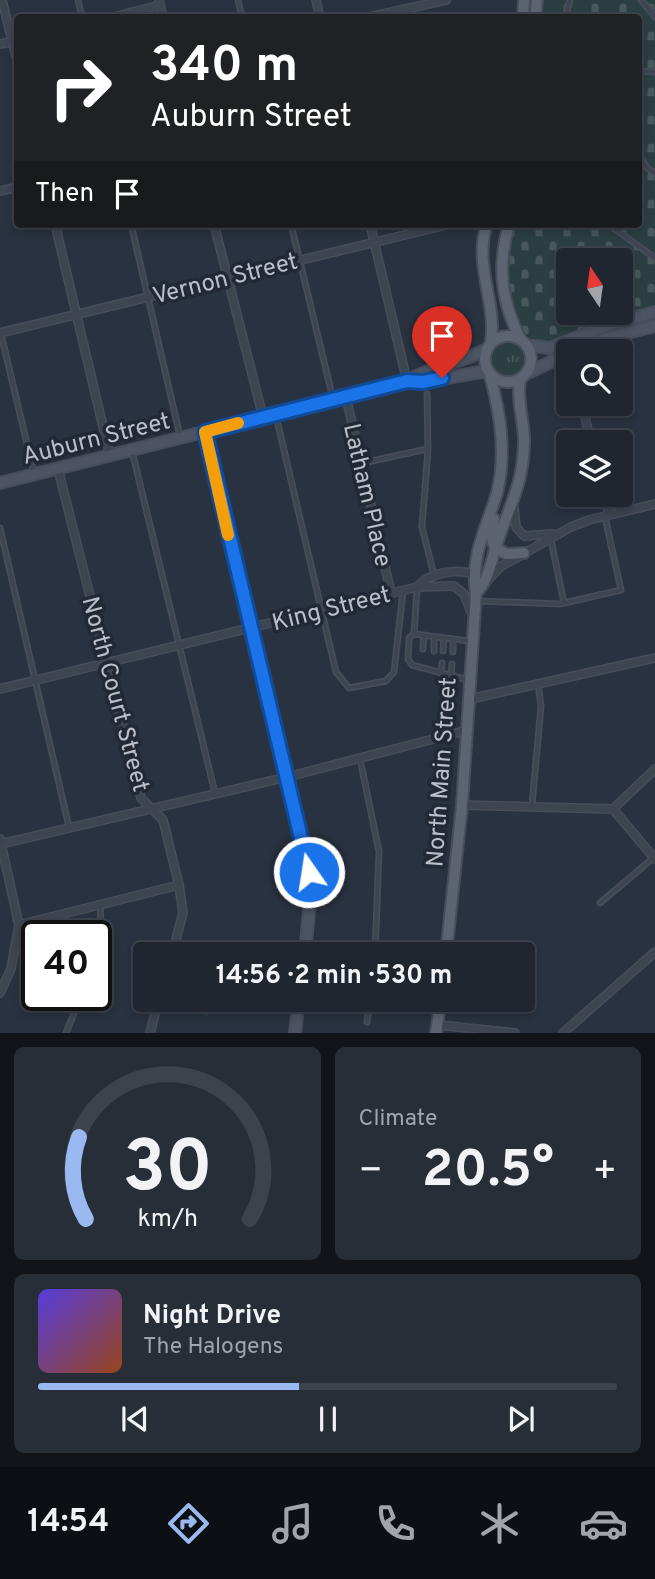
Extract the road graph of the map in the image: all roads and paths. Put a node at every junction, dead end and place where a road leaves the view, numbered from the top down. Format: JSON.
{"nodes":[{"id":1,"x":2,"y":0,"type":"edge"},
{"id":2,"x":446,"y":0,"type":"edge"},
{"id":3,"x":641,"y":0,"type":"edge"},
{"id":4,"x":159,"y":3,"type":"edge"},
{"id":5,"x":123,"y":14,"type":"edge"},
{"id":6,"x":383,"y":14,"type":"edge"},
{"id":7,"x":655,"y":17,"type":"edge"},
{"id":8,"x":14,"y":38,"type":"edge"},
{"id":9,"x":642,"y":159,"type":"edge"},
{"id":10,"x":655,"y":173,"type":"edge"},
{"id":11,"x":56,"y":228,"type":"edge"},
{"id":12,"x":132,"y":228,"type":"edge"},
{"id":13,"x":215,"y":228,"type":"edge"},
{"id":14,"x":292,"y":228,"type":"edge"},
{"id":15,"x":371,"y":228,"type":"edge"},
{"id":16,"x":433,"y":228,"type":"edge"},
{"id":17,"x":484,"y":228,"type":"edge"},
{"id":18,"x":508,"y":228,"type":"edge"},
{"id":19,"x":614,"y":228,"type":"edge"},
{"id":20,"x":374,"y":242,"type":"junction"},
{"id":21,"x":655,"y":258,"type":"edge"},
{"id":22,"x":300,"y":259,"type":"junction"},
{"id":23,"x":227,"y":277,"type":"junction"},
{"id":24,"x":148,"y":297,"type":"junction"},
{"id":25,"x":655,"y":312,"type":"edge"},
{"id":26,"x":77,"y":314,"type":"junction"},
{"id":27,"x":655,"y":326,"type":"edge"},
{"id":28,"x":0,"y":332,"type":"edge"},
{"id":29,"x":604,"y":339,"type":"edge"},
{"id":30,"x":524,"y":343,"type":"junction"},
{"id":31,"x":489,"y":346,"type":"junction"},
{"id":32,"x":556,"y":361,"type":"edge"},
{"id":33,"x":488,"y":373,"type":"junction"},
{"id":34,"x":523,"y":377,"type":"junction"},
{"id":35,"x":407,"y":381,"type":"junction"},
{"id":36,"x":427,"y":394,"type":"dead end"},
{"id":37,"x":346,"y":397,"type":"junction"},
{"id":38,"x":333,"y":400,"type":"junction"},
{"id":39,"x":275,"y":414,"type":"junction"},
{"id":40,"x":263,"y":417,"type":"junction"},
{"id":41,"x":205,"y":432,"type":"junction"},
{"id":42,"x":181,"y":438,"type":"junction"},
{"id":43,"x":428,"y":449,"type":"junction"},
{"id":44,"x":132,"y":451,"type":"junction"},
{"id":45,"x":110,"y":456,"type":"junction"},
{"id":46,"x":361,"y":464,"type":"junction"},
{"id":47,"x":58,"y":469,"type":"junction"},
{"id":48,"x":34,"y":475,"type":"junction"},
{"id":49,"x":0,"y":483,"type":"edge"},
{"id":50,"x":497,"y":492,"type":"junction"},
{"id":51,"x":515,"y":500,"type":"junction"},
{"id":52,"x":655,"y":504,"type":"edge"},
{"id":53,"x":606,"y":507,"type":"edge"},
{"id":54,"x":607,"y":515,"type":"junction"},
{"id":55,"x":0,"y":528,"type":"edge"},
{"id":56,"x":564,"y":531,"type":"junction"},
{"id":57,"x":550,"y":539,"type":"junction"},
{"id":58,"x":495,"y":548,"type":"junction"},
{"id":59,"x":524,"y":553,"type":"junction"},
{"id":60,"x":473,"y":574,"type":"junction"},
{"id":61,"x":435,"y":576,"type":"junction"},
{"id":62,"x":485,"y":584,"type":"junction"},
{"id":63,"x":417,"y":587,"type":"junction"},
{"id":64,"x":403,"y":590,"type":"junction"},
{"id":65,"x":391,"y":593,"type":"junction"},
{"id":66,"x":476,"y":597,"type":"junction"},
{"id":67,"x":564,"y":603,"type":"junction"},
{"id":68,"x":322,"y":610,"type":"junction"},
{"id":69,"x":474,"y":621,"type":"junction"},
{"id":70,"x":250,"y":628,"type":"junction"},
{"id":71,"x":414,"y":634,"type":"junction"},
{"id":72,"x":424,"y":635,"type":"junction"},
{"id":73,"x":435,"y":637,"type":"junction"},
{"id":74,"x":444,"y":638,"type":"junction"},
{"id":75,"x":453,"y":639,"type":"junction"},
{"id":76,"x":472,"y":641,"type":"junction"},
{"id":77,"x":179,"y":645,"type":"junction"},
{"id":78,"x":423,"y":649,"type":"dead end"},
{"id":79,"x":433,"y":650,"type":"dead end"},
{"id":80,"x":443,"y":652,"type":"dead end"},
{"id":81,"x":453,"y":652,"type":"dead end"},
{"id":82,"x":655,"y":658,"type":"edge"},
{"id":83,"x":422,"y":661,"type":"dead end"},
{"id":84,"x":433,"y":662,"type":"dead end"},
{"id":85,"x":106,"y":663,"type":"junction"},
{"id":86,"x":442,"y":663,"type":"dead end"},
{"id":87,"x":452,"y":664,"type":"dead end"},
{"id":88,"x":422,"y":668,"type":"junction"},
{"id":89,"x":432,"y":671,"type":"junction"},
{"id":90,"x":441,"y":673,"type":"junction"},
{"id":91,"x":451,"y":676,"type":"junction"},
{"id":92,"x":35,"y":681,"type":"junction"},
{"id":93,"x":470,"y":681,"type":"junction"},
{"id":94,"x":538,"y":684,"type":"junction"},
{"id":95,"x":0,"y":689,"type":"edge"},
{"id":96,"x":470,"y":699,"type":"junction"},
{"id":97,"x":468,"y":730,"type":"junction"},
{"id":98,"x":360,"y":758,"type":"junction"},
{"id":99,"x":655,"y":769,"type":"edge"},
{"id":100,"x":287,"y":777,"type":"junction"},
{"id":101,"x":215,"y":793,"type":"junction"},
{"id":102,"x":462,"y":805,"type":"junction"},
{"id":103,"x":150,"y":807,"type":"junction"},
{"id":104,"x":531,"y":807,"type":"junction"},
{"id":105,"x":613,"y":809,"type":"junction"},
{"id":106,"x":69,"y":827,"type":"junction"},
{"id":107,"x":1,"y":842,"type":"edge"},
{"id":108,"x":655,"y":858,"type":"edge"},
{"id":109,"x":179,"y":886,"type":"junction"},
{"id":110,"x":600,"y":902,"type":"dead end"},
{"id":111,"x":100,"y":905,"type":"junction"},
{"id":112,"x":101,"y":920,"type":"edge"},
{"id":113,"x":19,"y":925,"type":"junction"},
{"id":114,"x":175,"y":942,"type":"edge"},
{"id":115,"x":306,"y":942,"type":"edge"},
{"id":116,"x":375,"y":942,"type":"edge"},
{"id":117,"x":447,"y":942,"type":"edge"},
{"id":118,"x":655,"y":952,"type":"edge"},
{"id":119,"x":0,"y":993,"type":"edge"},
{"id":120,"x":75,"y":1011,"type":"edge"},
{"id":121,"x":156,"y":1012,"type":"edge"},
{"id":122,"x":297,"y":1012,"type":"edge"},
{"id":123,"x":368,"y":1012,"type":"edge"},
{"id":124,"x":367,"y":1022,"type":"dead end"},
{"id":125,"x":437,"y":1029,"type":"edge"},
{"id":126,"x":66,"y":1033,"type":"edge"},
{"id":127,"x":150,"y":1033,"type":"edge"},
{"id":128,"x":295,"y":1033,"type":"edge"},
{"id":129,"x":515,"y":1033,"type":"edge"},
{"id":130,"x":563,"y":1033,"type":"edge"}],
"edges":[{"from":1,"to":8,"type":"street"},
{"from":2,"to":6,"type":"street"},
{"from":3,"to":7,"type":"lane"},
{"from":4,"to":5,"type":"street"},
{"from":9,"to":10,"type":"lane"},
{"from":11,"to":26,"type":"street"},
{"from":12,"to":24,"type":"lane"},
{"from":13,"to":23,"type":"street"},
{"from":14,"to":22,"type":"lane"},
{"from":15,"to":20,"type":"street"},
{"from":16,"to":20,"type":"street","name":"Vernon Street"},
{"from":17,"to":31,"type":"main road"},
{"from":18,"to":30,"type":"main road"},
{"from":19,"to":21,"type":"lane"},
{"from":20,"to":22,"type":"street","name":"Vernon Street"},
{"from":20,"to":35,"type":"street"},
{"from":22,"to":23,"type":"street","name":"Vernon Street"},
{"from":22,"to":38,"type":"lane"},
{"from":23,"to":24,"type":"street","name":"Vernon Street"},
{"from":23,"to":40,"type":"street"},
{"from":24,"to":26,"type":"street","name":"Vernon Street"},
{"from":24,"to":42,"type":"lane"},
{"from":25,"to":30,"type":"main road"},
{"from":26,"to":28,"type":"street","name":"Vernon Street"},
{"from":26,"to":45,"type":"street"},
{"from":27,"to":29,"type":"main road"},
{"from":28,"to":48,"type":"lane"},
{"from":30,"to":31,"type":"main road"},
{"from":30,"to":34,"type":"main road"},
{"from":31,"to":33,"type":"main road"},
{"from":31,"to":35,"type":"main road","name":"Auburn Street"},
{"from":32,"to":34,"type":"main road"},
{"from":33,"to":34,"type":"main road"},
{"from":33,"to":35,"type":"main road","name":"Auburn Street"},
{"from":33,"to":50,"type":"main road","name":"North Main Street"},
{"from":34,"to":51,"type":"main road"},
{"from":35,"to":37,"type":"main road","name":"Auburn Street"},
{"from":36,"to":43,"type":"lane"},
{"from":37,"to":38,"type":"main road","name":"Auburn Street"},
{"from":37,"to":46,"type":"street","name":"Latham Place"},
{"from":38,"to":39,"type":"main road","name":"Auburn Street"},
{"from":39,"to":40,"type":"main road","name":"Auburn Street"},
{"from":39,"to":68,"type":"lane"},
{"from":40,"to":41,"type":"main road","name":"Auburn Street"},
{"from":41,"to":42,"type":"main road","name":"Auburn Street"},
{"from":41,"to":70,"type":"main road"},
{"from":42,"to":44,"type":"main road","name":"Auburn Street"},
{"from":43,"to":46,"type":"lane"},
{"from":43,"to":61,"type":"lane"},
{"from":44,"to":45,"type":"main road","name":"Auburn Street"},
{"from":44,"to":77,"type":"lane"},
{"from":45,"to":47,"type":"main road","name":"Auburn Street"},
{"from":46,"to":65,"type":"street","name":"Latham Place"},
{"from":47,"to":48,"type":"main road","name":"Auburn Street"},
{"from":47,"to":85,"type":"street","name":"North Court Street"},
{"from":48,"to":49,"type":"main road","name":"Auburn Street"},
{"from":50,"to":58,"type":"main road"},
{"from":50,"to":60,"type":"main road","name":"North Main Street"},
{"from":51,"to":56,"type":"street"},
{"from":51,"to":58,"type":"main road"},
{"from":52,"to":54,"type":"street"},
{"from":53,"to":54,"type":"street"},
{"from":54,"to":56,"type":"street"},
{"from":54,"to":67,"type":"lane"},
{"from":55,"to":92,"type":"lane"},
{"from":56,"to":57,"type":"street"},
{"from":57,"to":59,"type":"street"},
{"from":57,"to":67,"type":"lane"},
{"from":58,"to":59,"type":"main road"},
{"from":58,"to":62,"type":"main road"},
{"from":59,"to":62,"type":"street"},
{"from":60,"to":61,"type":"street","name":"King Street"},
{"from":60,"to":66,"type":"main road","name":"North Main Street"},
{"from":61,"to":63,"type":"street","name":"King Street"},
{"from":62,"to":66,"type":"main road"},
{"from":63,"to":64,"type":"street","name":"King Street"},
{"from":63,"to":69,"type":"street","name":"King Street"},
{"from":63,"to":71,"type":"lane"},
{"from":64,"to":65,"type":"street","name":"King Street"},
{"from":64,"to":68,"type":"lane"},
{"from":65,"to":68,"type":"street","name":"King Street"},
{"from":66,"to":67,"type":"lane"},
{"from":66,"to":69,"type":"main road","name":"North Main Street"},
{"from":68,"to":70,"type":"street","name":"King Street"},
{"from":69,"to":76,"type":"main road","name":"North Main Street"},
{"from":70,"to":77,"type":"street","name":"King Street"},
{"from":70,"to":100,"type":"main road"},
{"from":71,"to":72,"type":"lane"},
{"from":71,"to":88,"type":"lane"},
{"from":72,"to":73,"type":"lane"},
{"from":72,"to":78,"type":"lane"},
{"from":73,"to":74,"type":"lane"},
{"from":73,"to":79,"type":"lane"},
{"from":74,"to":75,"type":"lane"},
{"from":74,"to":80,"type":"lane"},
{"from":75,"to":76,"type":"lane"},
{"from":75,"to":81,"type":"lane"},
{"from":76,"to":93,"type":"main road","name":"North Main Street"},
{"from":77,"to":85,"type":"street","name":"King Street"},
{"from":77,"to":101,"type":"lane"},
{"from":82,"to":94,"type":"street"},
{"from":83,"to":88,"type":"lane"},
{"from":84,"to":89,"type":"lane"},
{"from":85,"to":92,"type":"street","name":"King Street"},
{"from":85,"to":103,"type":"street","name":"North Court Street"},
{"from":86,"to":90,"type":"lane"},
{"from":87,"to":91,"type":"lane"},
{"from":88,"to":89,"type":"lane"},
{"from":89,"to":90,"type":"lane"},
{"from":90,"to":91,"type":"lane"},
{"from":91,"to":93,"type":"lane"},
{"from":92,"to":95,"type":"street","name":"King Street"},
{"from":92,"to":106,"type":"lane"},
{"from":93,"to":96,"type":"main road","name":"North Main Street"},
{"from":94,"to":96,"type":"street"},
{"from":94,"to":104,"type":"lane"},
{"from":96,"to":97,"type":"main road","name":"North Main Street"},
{"from":97,"to":98,"type":"street"},
{"from":97,"to":102,"type":"main road","name":"North Main Street"},
{"from":98,"to":100,"type":"street"},
{"from":98,"to":116,"type":"lane"},
{"from":99,"to":105,"type":"street"},
{"from":100,"to":101,"type":"street"},
{"from":100,"to":115,"type":"main road"},
{"from":101,"to":103,"type":"street"},
{"from":102,"to":104,"type":"street"},
{"from":102,"to":117,"type":"main road","name":"North Main Street"},
{"from":103,"to":106,"type":"street"},
{"from":103,"to":109,"type":"street","name":"North Court Street"},
{"from":104,"to":105,"type":"street"},
{"from":105,"to":108,"type":"street"},
{"from":106,"to":107,"type":"street"},
{"from":107,"to":113,"type":"street"},
{"from":108,"to":110,"type":"lane"},
{"from":109,"to":111,"type":"street"},
{"from":109,"to":114,"type":"street","name":"North Court Street"},
{"from":111,"to":112,"type":"lane"},
{"from":111,"to":113,"type":"street"},
{"from":113,"to":119,"type":"street"},
{"from":118,"to":130,"type":"street"},
{"from":120,"to":126,"type":"lane"},
{"from":121,"to":127,"type":"street"},
{"from":122,"to":128,"type":"main road"},
{"from":123,"to":124,"type":"lane"},
{"from":125,"to":129,"type":"street"}]}
